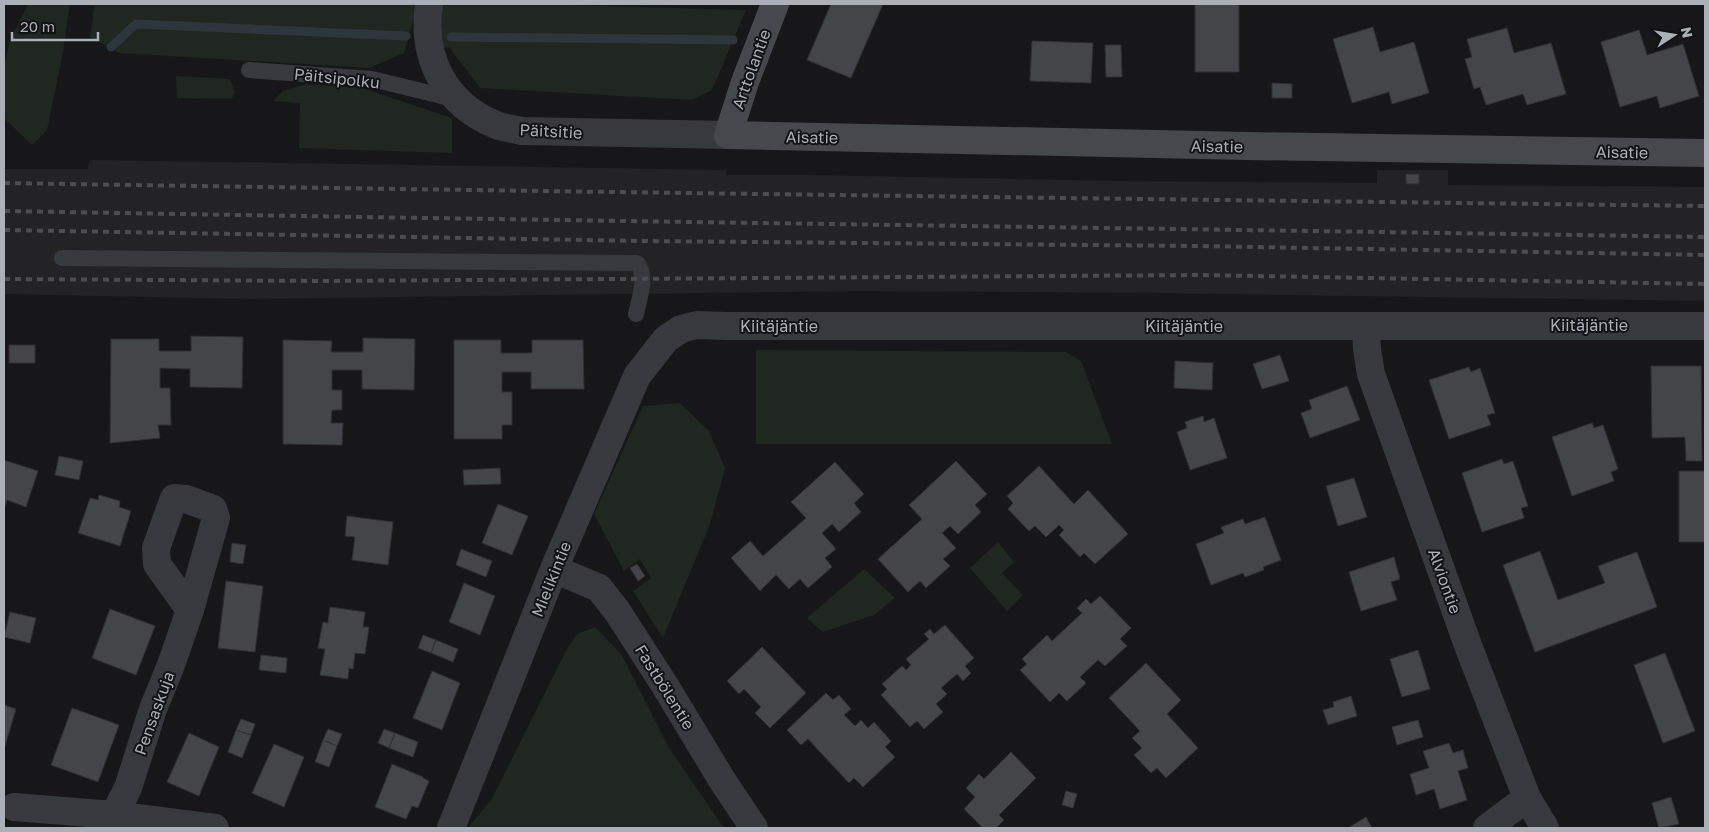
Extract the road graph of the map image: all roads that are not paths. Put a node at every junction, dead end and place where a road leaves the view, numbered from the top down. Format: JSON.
{"nodes":[{"id":1,"x":429,"y":4,"type":"edge"},
{"id":2,"x":775,"y":4,"type":"edge"},
{"id":3,"x":248,"y":70,"type":"dead end"},
{"id":4,"x":454,"y":99,"type":"junction"},
{"id":5,"x":728,"y":136,"type":"junction"},
{"id":6,"x":1705,"y":153,"type":"edge"},
{"id":7,"x":62,"y":258,"type":"dead end"},
{"id":8,"x":636,"y":314,"type":"dead end"},
{"id":9,"x":1366,"y":326,"type":"junction"},
{"id":10,"x":1705,"y":326,"type":"edge"},
{"id":11,"x":666,"y":338,"type":"joint"},
{"id":12,"x":554,"y":570,"type":"junction"},
{"id":13,"x":190,"y":610,"type":"dead end"},
{"id":14,"x":1527,"y":798,"type":"junction"},
{"id":15,"x":14,"y":807,"type":"dead end"},
{"id":16,"x":114,"y":815,"type":"junction"},
{"id":17,"x":215,"y":828,"type":"edge"},
{"id":18,"x":451,"y":828,"type":"edge"},
{"id":19,"x":754,"y":828,"type":"edge"},
{"id":20,"x":1488,"y":828,"type":"edge"},
{"id":21,"x":1545,"y":828,"type":"edge"}],
"edges":[{"from":1,"to":4,"type":"street","name":"Päitsitie"},
{"from":2,"to":5,"type":"street","name":"Arttolantie"},
{"from":3,"to":4,"type":"lane","name":"Päitsipolku"},
{"from":4,"to":5,"type":"street","name":"Päitsitie"},
{"from":5,"to":6,"type":"street","name":"Aisatie"},
{"from":7,"to":8,"type":"lane"},
{"from":9,"to":10,"type":"street","name":"Kiitäjäntie"},
{"from":9,"to":11,"type":"street","name":"Kiitäjäntie"},
{"from":9,"to":14,"type":"street","name":"Alviontie"},
{"from":11,"to":12,"type":"street","name":"Mielikintie"},
{"from":12,"to":18,"type":"street","name":"Mielikintie"},
{"from":12,"to":19,"type":"street","name":"Fastbölentie"},
{"from":13,"to":16,"type":"street","name":"Pensaskuja"},
{"from":14,"to":20,"type":"street"},
{"from":14,"to":21,"type":"street","name":"Alviontie"},
{"from":15,"to":16,"type":"street"},
{"from":16,"to":17,"type":"street"}]}
